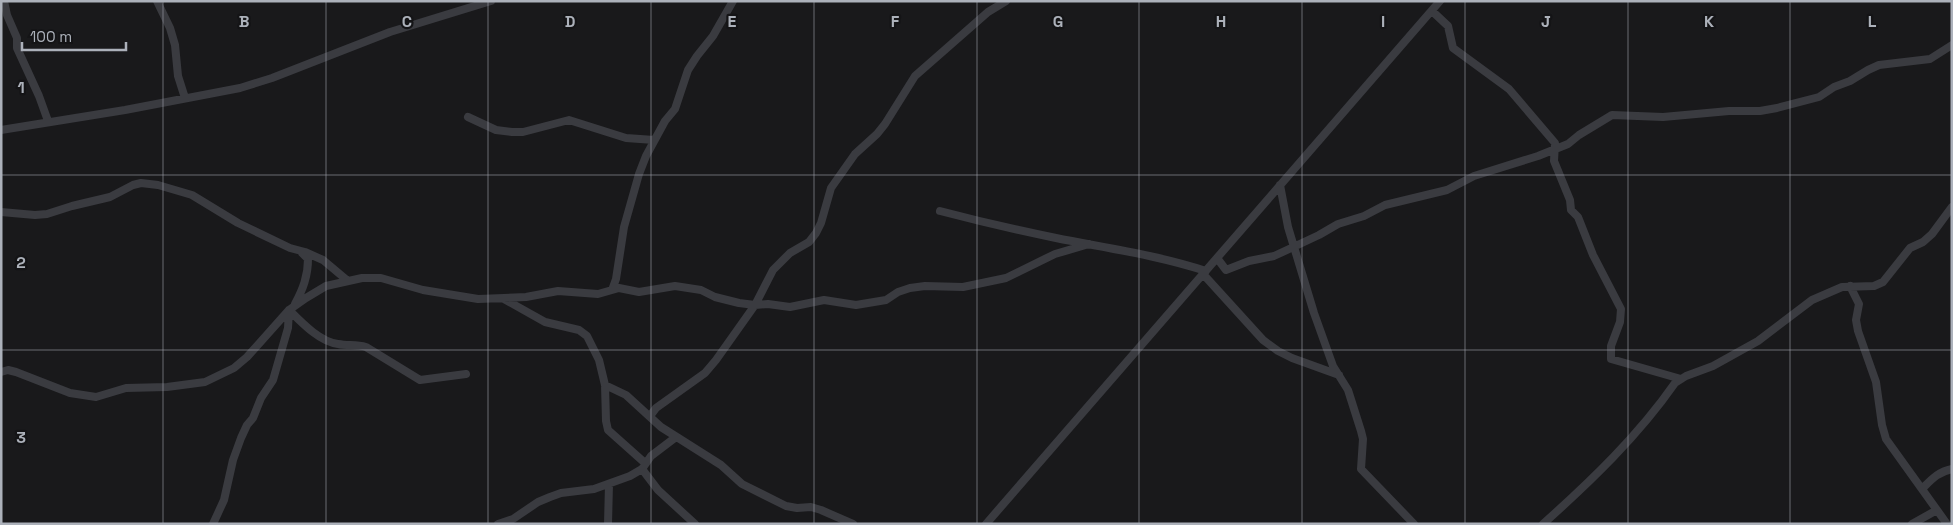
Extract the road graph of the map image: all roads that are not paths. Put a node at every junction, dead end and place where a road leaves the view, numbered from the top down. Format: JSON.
{"nodes":[{"id":1,"x":4,"y":1,"type":"edge"},
{"id":2,"x":157,"y":1,"type":"edge"},
{"id":3,"x":490,"y":1,"type":"edge"},
{"id":4,"x":733,"y":1,"type":"edge"},
{"id":5,"x":1006,"y":1,"type":"edge"},
{"id":6,"x":1440,"y":1,"type":"edge"},
{"id":7,"x":1432,"y":11,"type":"junction"},
{"id":8,"x":1952,"y":45,"type":"edge"},
{"id":9,"x":185,"y":98,"type":"junction"},
{"id":10,"x":468,"y":117,"type":"dead end"},
{"id":11,"x":48,"y":121,"type":"junction"},
{"id":12,"x":1,"y":130,"type":"edge"},
{"id":13,"x":654,"y":140,"type":"junction"},
{"id":14,"x":1555,"y":149,"type":"junction"},
{"id":15,"x":1280,"y":185,"type":"junction"},
{"id":16,"x":1952,"y":207,"type":"edge"},
{"id":17,"x":940,"y":211,"type":"dead end"},
{"id":18,"x":1,"y":212,"type":"edge"},
{"id":19,"x":1088,"y":244,"type":"junction"},
{"id":20,"x":1295,"y":246,"type":"junction"},
{"id":21,"x":298,"y":250,"type":"junction"},
{"id":22,"x":1217,"y":258,"type":"junction"},
{"id":23,"x":1204,"y":273,"type":"junction"},
{"id":24,"x":348,"y":281,"type":"junction"},
{"id":25,"x":1850,"y":286,"type":"junction"},
{"id":26,"x":612,"y":290,"type":"junction"},
{"id":27,"x":500,"y":298,"type":"junction"},
{"id":28,"x":755,"y":305,"type":"junction"},
{"id":29,"x":292,"y":308,"type":"junction"},
{"id":30,"x":1,"y":372,"type":"edge"},
{"id":31,"x":466,"y":374,"type":"dead end"},
{"id":32,"x":1338,"y":375,"type":"junction"},
{"id":33,"x":1681,"y":379,"type":"junction"},
{"id":34,"x":605,"y":385,"type":"junction"},
{"id":35,"x":650,"y":416,"type":"junction"},
{"id":36,"x":676,"y":437,"type":"junction"},
{"id":37,"x":644,"y":466,"type":"junction"},
{"id":38,"x":1952,"y":469,"type":"edge"},
{"id":39,"x":609,"y":484,"type":"junction"},
{"id":40,"x":1922,"y":489,"type":"junction"},
{"id":41,"x":1937,"y":510,"type":"junction"},
{"id":42,"x":213,"y":524,"type":"edge"},
{"id":43,"x":498,"y":524,"type":"edge"},
{"id":44,"x":608,"y":524,"type":"edge"},
{"id":45,"x":695,"y":524,"type":"edge"},
{"id":46,"x":853,"y":524,"type":"edge"},
{"id":47,"x":986,"y":524,"type":"edge"},
{"id":48,"x":1414,"y":524,"type":"edge"},
{"id":49,"x":1543,"y":524,"type":"edge"},
{"id":50,"x":1912,"y":524,"type":"edge"},
{"id":51,"x":1947,"y":524,"type":"edge"}],
"edges":[{"from":1,"to":11,"type":"street"},
{"from":2,"to":9,"type":"street"},
{"from":3,"to":9,"type":"street"},
{"from":4,"to":13,"type":"street"},
{"from":5,"to":28,"type":"street"},
{"from":6,"to":7,"type":"street"},
{"from":7,"to":14,"type":"street"},
{"from":7,"to":15,"type":"street"},
{"from":8,"to":14,"type":"street"},
{"from":9,"to":11,"type":"street"},
{"from":10,"to":13,"type":"street"},
{"from":11,"to":12,"type":"street"},
{"from":13,"to":26,"type":"street"},
{"from":14,"to":20,"type":"street"},
{"from":14,"to":33,"type":"street"},
{"from":15,"to":20,"type":"street"},
{"from":15,"to":22,"type":"street"},
{"from":16,"to":25,"type":"street"},
{"from":17,"to":19,"type":"street"},
{"from":18,"to":21,"type":"street"},
{"from":19,"to":23,"type":"street"},
{"from":19,"to":28,"type":"street"},
{"from":20,"to":22,"type":"street"},
{"from":20,"to":32,"type":"street"},
{"from":21,"to":24,"type":"street"},
{"from":21,"to":29,"type":"street"},
{"from":22,"to":23,"type":"street"},
{"from":23,"to":32,"type":"street"},
{"from":23,"to":47,"type":"street"},
{"from":24,"to":27,"type":"street"},
{"from":24,"to":29,"type":"street"},
{"from":25,"to":33,"type":"street"},
{"from":25,"to":40,"type":"street"},
{"from":26,"to":27,"type":"street"},
{"from":26,"to":28,"type":"street"},
{"from":27,"to":34,"type":"street"},
{"from":28,"to":35,"type":"street"},
{"from":29,"to":30,"type":"street"},
{"from":29,"to":31,"type":"street"},
{"from":29,"to":42,"type":"street"},
{"from":32,"to":48,"type":"street"},
{"from":33,"to":49,"type":"street"},
{"from":34,"to":35,"type":"street"},
{"from":34,"to":37,"type":"street"},
{"from":35,"to":36,"type":"street"},
{"from":36,"to":37,"type":"street"},
{"from":36,"to":46,"type":"street"},
{"from":37,"to":39,"type":"street"},
{"from":37,"to":45,"type":"street"},
{"from":38,"to":40,"type":"street"},
{"from":39,"to":43,"type":"street"},
{"from":39,"to":44,"type":"street"},
{"from":40,"to":41,"type":"street"},
{"from":41,"to":50,"type":"street"},
{"from":41,"to":51,"type":"street"}]}
